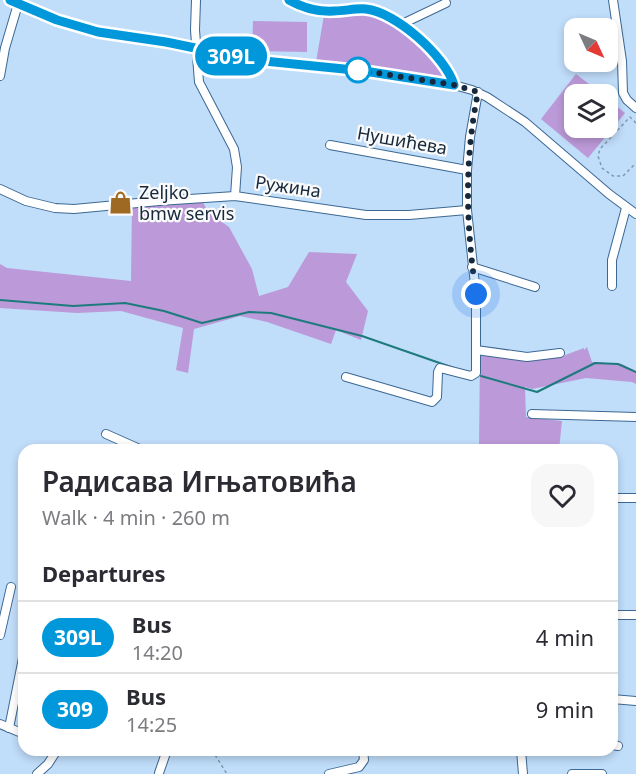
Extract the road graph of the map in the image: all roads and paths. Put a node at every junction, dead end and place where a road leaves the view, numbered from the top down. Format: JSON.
{"nodes":[{"id":1,"x":196,"y":0,"type":"edge"},
{"id":2,"x":290,"y":0,"type":"edge"},
{"id":3,"x":613,"y":0,"type":"edge"},
{"id":4,"x":14,"y":2,"type":"edge"},
{"id":5,"x":446,"y":3,"type":"dead end"},
{"id":6,"x":365,"y":4,"type":"edge"},
{"id":7,"x":402,"y":24,"type":"junction"},
{"id":8,"x":196,"y":48,"type":"junction"},
{"id":9,"x":0,"y":76,"type":"edge"},
{"id":10,"x":454,"y":85,"type":"junction"},
{"id":11,"x":478,"y":92,"type":"junction"},
{"id":12,"x":636,"y":108,"type":"edge"},
{"id":13,"x":636,"y":123,"type":"edge"},
{"id":14,"x":330,"y":145,"type":"dead end"},
{"id":15,"x":636,"y":163,"type":"edge"},
{"id":16,"x":467,"y":170,"type":"junction"},
{"id":17,"x":0,"y":189,"type":"edge"},
{"id":18,"x":235,"y":196,"type":"junction"},
{"id":19,"x":626,"y":208,"type":"junction"},
{"id":20,"x":467,"y":210,"type":"junction"},
{"id":21,"x":636,"y":214,"type":"edge"},
{"id":22,"x":472,"y":267,"type":"junction"},
{"id":23,"x":612,"y":286,"type":"dead end"},
{"id":24,"x":535,"y":287,"type":"dead end"},
{"id":25,"x":476,"y":350,"type":"junction"},
{"id":26,"x":560,"y":353,"type":"dead end"},
{"id":27,"x":346,"y":377,"type":"dead end"},
{"id":28,"x":532,"y":414,"type":"dead end"},
{"id":29,"x":636,"y":417,"type":"edge"},
{"id":30,"x":105,"y":434,"type":"dead end"},
{"id":31,"x":128,"y":444,"type":"edge"},
{"id":32,"x":618,"y":498,"type":"edge"},
{"id":33,"x":636,"y":498,"type":"edge"},
{"id":34,"x":11,"y":587,"type":"dead end"},
{"id":35,"x":618,"y":615,"type":"edge"},
{"id":36,"x":636,"y":615,"type":"edge"},
{"id":37,"x":0,"y":635,"type":"edge"},
{"id":38,"x":18,"y":676,"type":"edge"},
{"id":39,"x":618,"y":700,"type":"edge"},
{"id":40,"x":636,"y":702,"type":"edge"},
{"id":41,"x":4,"y":726,"type":"edge"},
{"id":42,"x":18,"y":732,"type":"edge"},
{"id":43,"x":53,"y":756,"type":"edge"},
{"id":44,"x":165,"y":756,"type":"edge"},
{"id":45,"x":216,"y":756,"type":"edge"},
{"id":46,"x":364,"y":756,"type":"edge"},
{"id":47,"x":522,"y":756,"type":"edge"},
{"id":48,"x":159,"y":773,"type":"edge"},
{"id":49,"x":37,"y":774,"type":"edge"},
{"id":50,"x":227,"y":774,"type":"edge"},
{"id":51,"x":329,"y":774,"type":"edge"},
{"id":52,"x":523,"y":774,"type":"edge"},
{"id":53,"x":572,"y":774,"type":"edge"},
{"id":54,"x":602,"y":774,"type":"edge"}],
"edges":[{"from":1,"to":8,"type":"street"},
{"from":2,"to":6,"type":"street"},
{"from":3,"to":12,"type":"street"},
{"from":4,"to":8,"type":"street"},
{"from":4,"to":9,"type":"street"},
{"from":5,"to":7,"type":"street"},
{"from":6,"to":7,"type":"street"},
{"from":7,"to":10,"type":"street"},
{"from":8,"to":10,"type":"street"},
{"from":8,"to":18,"type":"street"},
{"from":10,"to":11,"type":"street"},
{"from":11,"to":16,"type":"street"},
{"from":11,"to":19,"type":"street"},
{"from":13,"to":15,"type":"path"},
{"from":14,"to":16,"type":"street","name":"Нушићева"},
{"from":16,"to":20,"type":"street"},
{"from":17,"to":18,"type":"street","name":"Ружина"},
{"from":18,"to":20,"type":"street","name":"Ружина"},
{"from":19,"to":21,"type":"street"},
{"from":19,"to":23,"type":"street"},
{"from":20,"to":22,"type":"street"},
{"from":22,"to":24,"type":"street"},
{"from":22,"to":25,"type":"street"},
{"from":25,"to":26,"type":"street"},
{"from":25,"to":27,"type":"street"},
{"from":28,"to":29,"type":"street"},
{"from":30,"to":31,"type":"street"},
{"from":32,"to":33,"type":"street"},
{"from":34,"to":37,"type":"street"},
{"from":35,"to":36,"type":"street"},
{"from":38,"to":41,"type":"street"},
{"from":39,"to":40,"type":"street"},
{"from":41,"to":42,"type":"street"},
{"from":43,"to":49,"type":"street"},
{"from":44,"to":48,"type":"street"},
{"from":45,"to":50,"type":"path"},
{"from":46,"to":51,"type":"street"},
{"from":47,"to":52,"type":"street"},
{"from":53,"to":54,"type":"street"}]}
